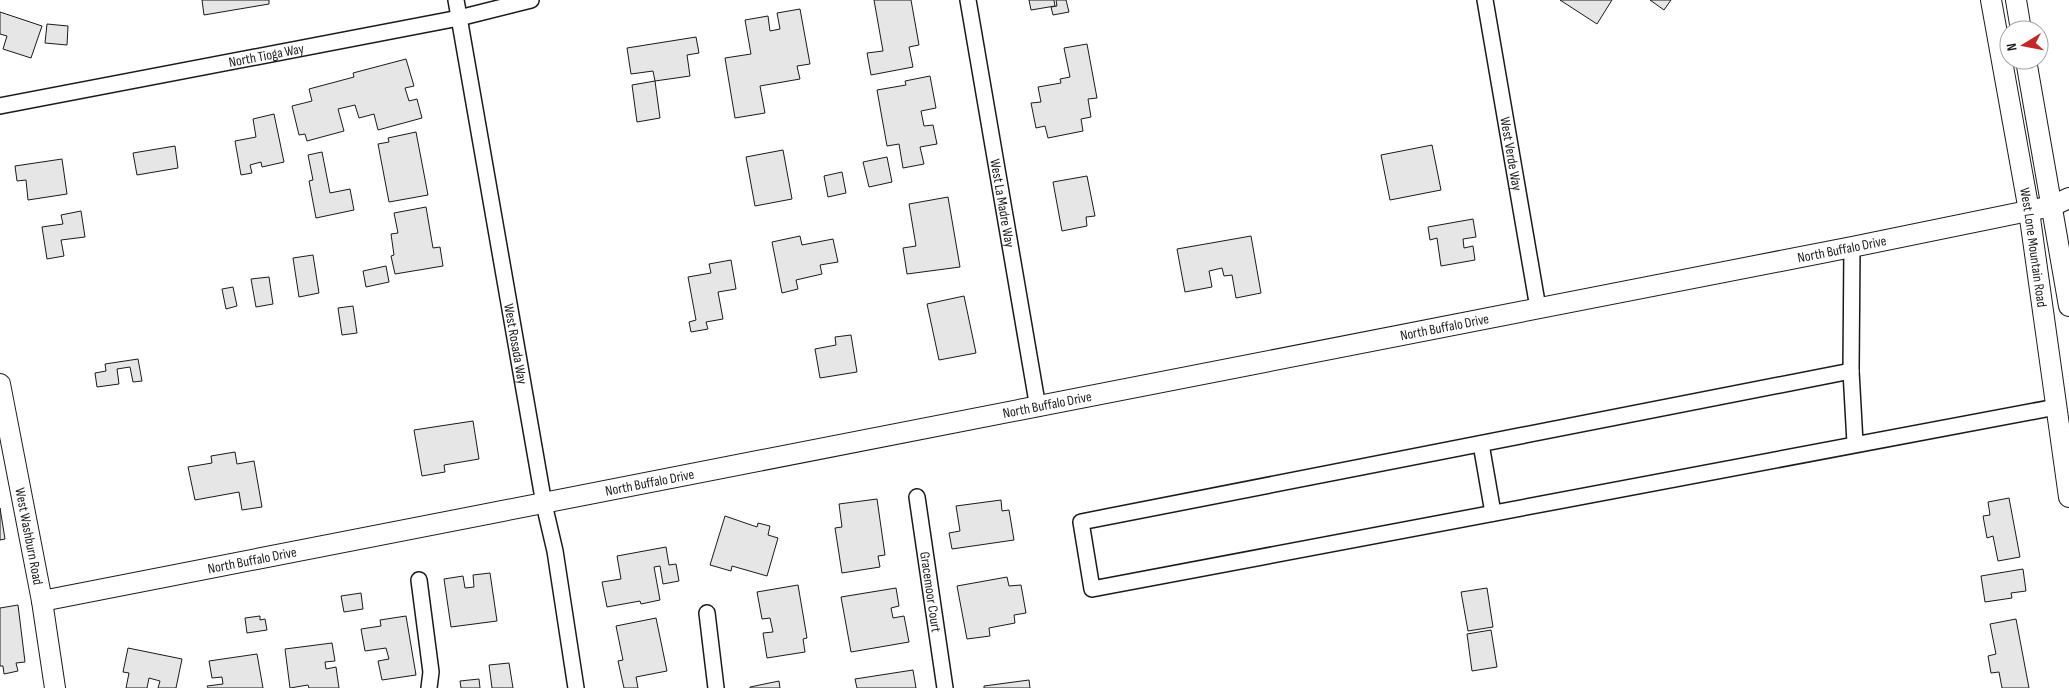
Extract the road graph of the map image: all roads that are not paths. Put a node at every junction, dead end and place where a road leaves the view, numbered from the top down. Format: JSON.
{"nodes":[{"id":1,"x":456,"y":0,"type":"edge"},
{"id":2,"x":531,"y":0,"type":"edge"},
{"id":3,"x":968,"y":0,"type":"edge"},
{"id":4,"x":1485,"y":0,"type":"edge"},
{"id":5,"x":1991,"y":0,"type":"edge"},
{"id":6,"x":2016,"y":0,"type":"edge"},
{"id":7,"x":459,"y":18,"type":"junction"},
{"id":8,"x":2019,"y":20,"type":"edge"},
{"id":9,"x":2029,"y":70,"type":"edge"},
{"id":10,"x":0,"y":106,"type":"edge"},
{"id":11,"x":2063,"y":205,"type":"edge"},
{"id":12,"x":2028,"y":211,"type":"junction"},
{"id":13,"x":1852,"y":247,"type":"junction"},
{"id":14,"x":2069,"y":306,"type":"edge"},
{"id":15,"x":1538,"y":308,"type":"junction"},
{"id":16,"x":1851,"y":371,"type":"junction"},
{"id":17,"x":0,"y":384,"type":"edge"},
{"id":18,"x":2056,"y":407,"type":"junction"},
{"id":19,"x":1038,"y":408,"type":"junction"},
{"id":20,"x":1481,"y":444,"type":"junction"},
{"id":21,"x":1855,"y":444,"type":"junction"},
{"id":22,"x":917,"y":497,"type":"dead end"},
{"id":23,"x":2069,"y":497,"type":"edge"},
{"id":24,"x":544,"y":504,"type":"junction"},
{"id":25,"x":1493,"y":513,"type":"junction"},
{"id":26,"x":419,"y":580,"type":"dead end"},
{"id":27,"x":42,"y":601,"type":"junction"},
{"id":28,"x":707,"y":613,"type":"dead end"},
{"id":29,"x":55,"y":688,"type":"edge"},
{"id":30,"x":429,"y":688,"type":"edge"},
{"id":31,"x":576,"y":688,"type":"edge"},
{"id":32,"x":716,"y":688,"type":"edge"},
{"id":33,"x":945,"y":688,"type":"edge"}],
"edges":[{"from":1,"to":7,"type":"street","name":"West Rosada Way"},
{"from":2,"to":7,"type":"street","name":"North Tioga Way"},
{"from":3,"to":19,"type":"street","name":"West La Madre Way"},
{"from":4,"to":15,"type":"street","name":"West Verde Way"},
{"from":5,"to":12,"type":"street","name":"West Lone Mountain Road"},
{"from":6,"to":8,"type":"street"},
{"from":7,"to":10,"type":"street","name":"North Tioga Way"},
{"from":7,"to":24,"type":"street","name":"West Rosada Way"},
{"from":9,"to":11,"type":"street","name":"West Lone Mountain Road"},
{"from":11,"to":12,"type":"street","name":"North Buffalo Drive"},
{"from":11,"to":14,"type":"street","name":"West Lone Mountain Road"},
{"from":12,"to":13,"type":"street","name":"North Buffalo Drive"},
{"from":12,"to":18,"type":"street","name":"West Lone Mountain Road"},
{"from":13,"to":15,"type":"street","name":"North Buffalo Drive"},
{"from":13,"to":16,"type":"street"},
{"from":15,"to":19,"type":"street","name":"North Buffalo Drive"},
{"from":16,"to":20,"type":"street"},
{"from":16,"to":21,"type":"street"},
{"from":17,"to":27,"type":"street","name":"West Washburn Road"},
{"from":18,"to":21,"type":"street"},
{"from":18,"to":23,"type":"street","name":"West Lone Mountain Road"},
{"from":19,"to":24,"type":"street","name":"North Buffalo Drive"},
{"from":20,"to":25,"type":"street"},
{"from":20,"to":25,"type":"street"},
{"from":21,"to":25,"type":"street"},
{"from":22,"to":33,"type":"street","name":"Gracemoor Court"},
{"from":24,"to":27,"type":"street","name":"North Buffalo Drive"},
{"from":24,"to":31,"type":"street","name":"West Rosada Way"},
{"from":26,"to":30,"type":"street"},
{"from":27,"to":29,"type":"street","name":"West Washburn Road"},
{"from":28,"to":32,"type":"street"}]}
